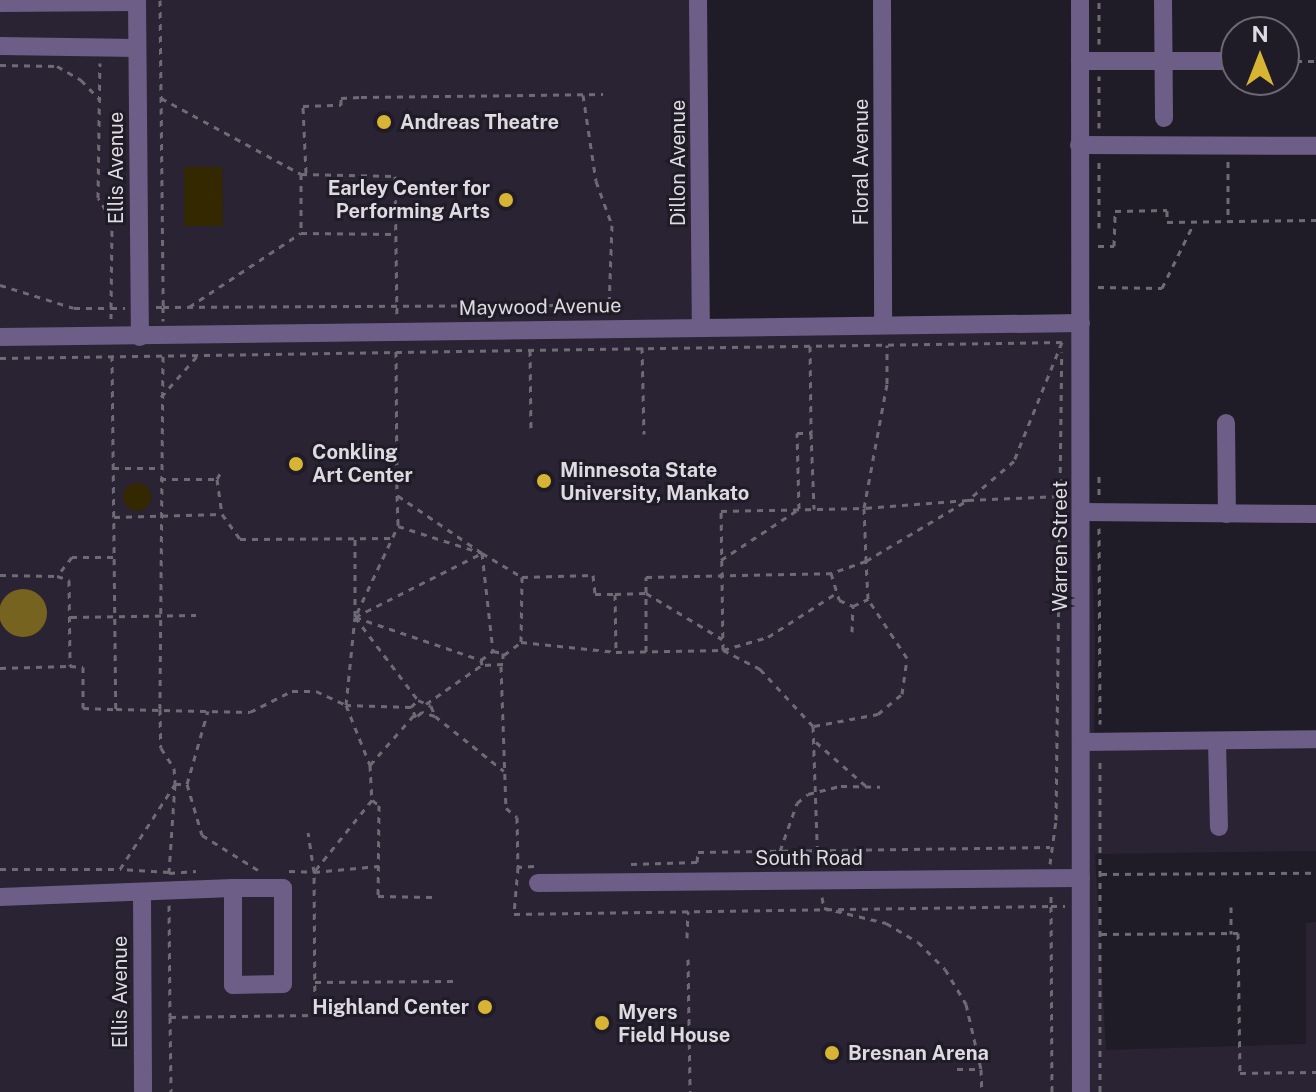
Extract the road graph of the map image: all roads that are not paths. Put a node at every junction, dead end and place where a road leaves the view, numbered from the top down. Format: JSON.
{"nodes":[{"id":1,"x":698,"y":0,"type":"edge"},
{"id":2,"x":882,"y":0,"type":"edge"},
{"id":3,"x":1080,"y":0,"type":"edge"},
{"id":4,"x":1163,"y":0,"type":"edge"},
{"id":5,"x":137,"y":1,"type":"edge"},
{"id":6,"x":0,"y":3,"type":"edge"},
{"id":7,"x":0,"y":46,"type":"edge"},
{"id":8,"x":137,"y":48,"type":"junction"},
{"id":9,"x":1080,"y":61,"type":"junction"},
{"id":10,"x":1163,"y":61,"type":"junction"},
{"id":11,"x":1220,"y":61,"type":"edge"},
{"id":12,"x":1164,"y":118,"type":"dead end"},
{"id":13,"x":1079,"y":145,"type":"junction"},
{"id":14,"x":1316,"y":146,"type":"edge"},
{"id":15,"x":1081,"y":323,"type":"junction"},
{"id":16,"x":883,"y":324,"type":"junction"},
{"id":17,"x":701,"y":326,"type":"junction"},
{"id":18,"x":0,"y":337,"type":"edge"},
{"id":19,"x":140,"y":337,"type":"junction"},
{"id":20,"x":1226,"y":423,"type":"dead end"},
{"id":21,"x":1090,"y":503,"type":"junction"},
{"id":22,"x":1227,"y":514,"type":"junction"},
{"id":23,"x":1316,"y":514,"type":"edge"},
{"id":24,"x":1316,"y":739,"type":"edge"},
{"id":25,"x":1217,"y":741,"type":"junction"},
{"id":26,"x":1091,"y":742,"type":"junction"},
{"id":27,"x":1219,"y":827,"type":"dead end"},
{"id":28,"x":1081,"y":878,"type":"junction"},
{"id":29,"x":542,"y":883,"type":"road end"},
{"id":30,"x":233,"y":888,"type":"junction"},
{"id":31,"x":142,"y":892,"type":"junction"},
{"id":32,"x":0,"y":897,"type":"edge"},
{"id":33,"x":143,"y":1092,"type":"edge"},
{"id":34,"x":1081,"y":1092,"type":"edge"}],
"edges":[{"from":1,"to":17,"type":"street","name":"Dillon Avenue"},
{"from":2,"to":16,"type":"street","name":"Floral Avenue"},
{"from":3,"to":9,"type":"street","name":"Warren Street"},
{"from":4,"to":10,"type":"street"},
{"from":5,"to":6,"type":"street"},
{"from":5,"to":8,"type":"street","name":"Ellis Avenue"},
{"from":7,"to":8,"type":"street"},
{"from":8,"to":19,"type":"street","name":"Ellis Avenue"},
{"from":9,"to":10,"type":"street"},
{"from":9,"to":13,"type":"street","name":"Warren Street"},
{"from":10,"to":11,"type":"street"},
{"from":10,"to":12,"type":"street"},
{"from":13,"to":14,"type":"street"},
{"from":13,"to":15,"type":"street","name":"Warren Street"},
{"from":15,"to":16,"type":"street","name":"Maywood Avenue"},
{"from":15,"to":21,"type":"street","name":"Warren Street"},
{"from":16,"to":17,"type":"street","name":"Maywood Avenue"},
{"from":17,"to":19,"type":"street","name":"Maywood Avenue"},
{"from":18,"to":19,"type":"street","name":"Maywood Avenue"},
{"from":20,"to":22,"type":"street"},
{"from":21,"to":22,"type":"street"},
{"from":21,"to":26,"type":"street","name":"Warren Street"},
{"from":22,"to":23,"type":"street"},
{"from":24,"to":25,"type":"street"},
{"from":25,"to":26,"type":"street"},
{"from":25,"to":27,"type":"street"},
{"from":26,"to":28,"type":"street","name":"Warren Street"},
{"from":28,"to":29,"type":"street","name":"South Road"},
{"from":28,"to":34,"type":"street","name":"Warren Street"},
{"from":30,"to":30,"type":"street"},
{"from":30,"to":31,"type":"street"},
{"from":31,"to":32,"type":"street"},
{"from":31,"to":33,"type":"street","name":"Ellis Avenue"}]}
